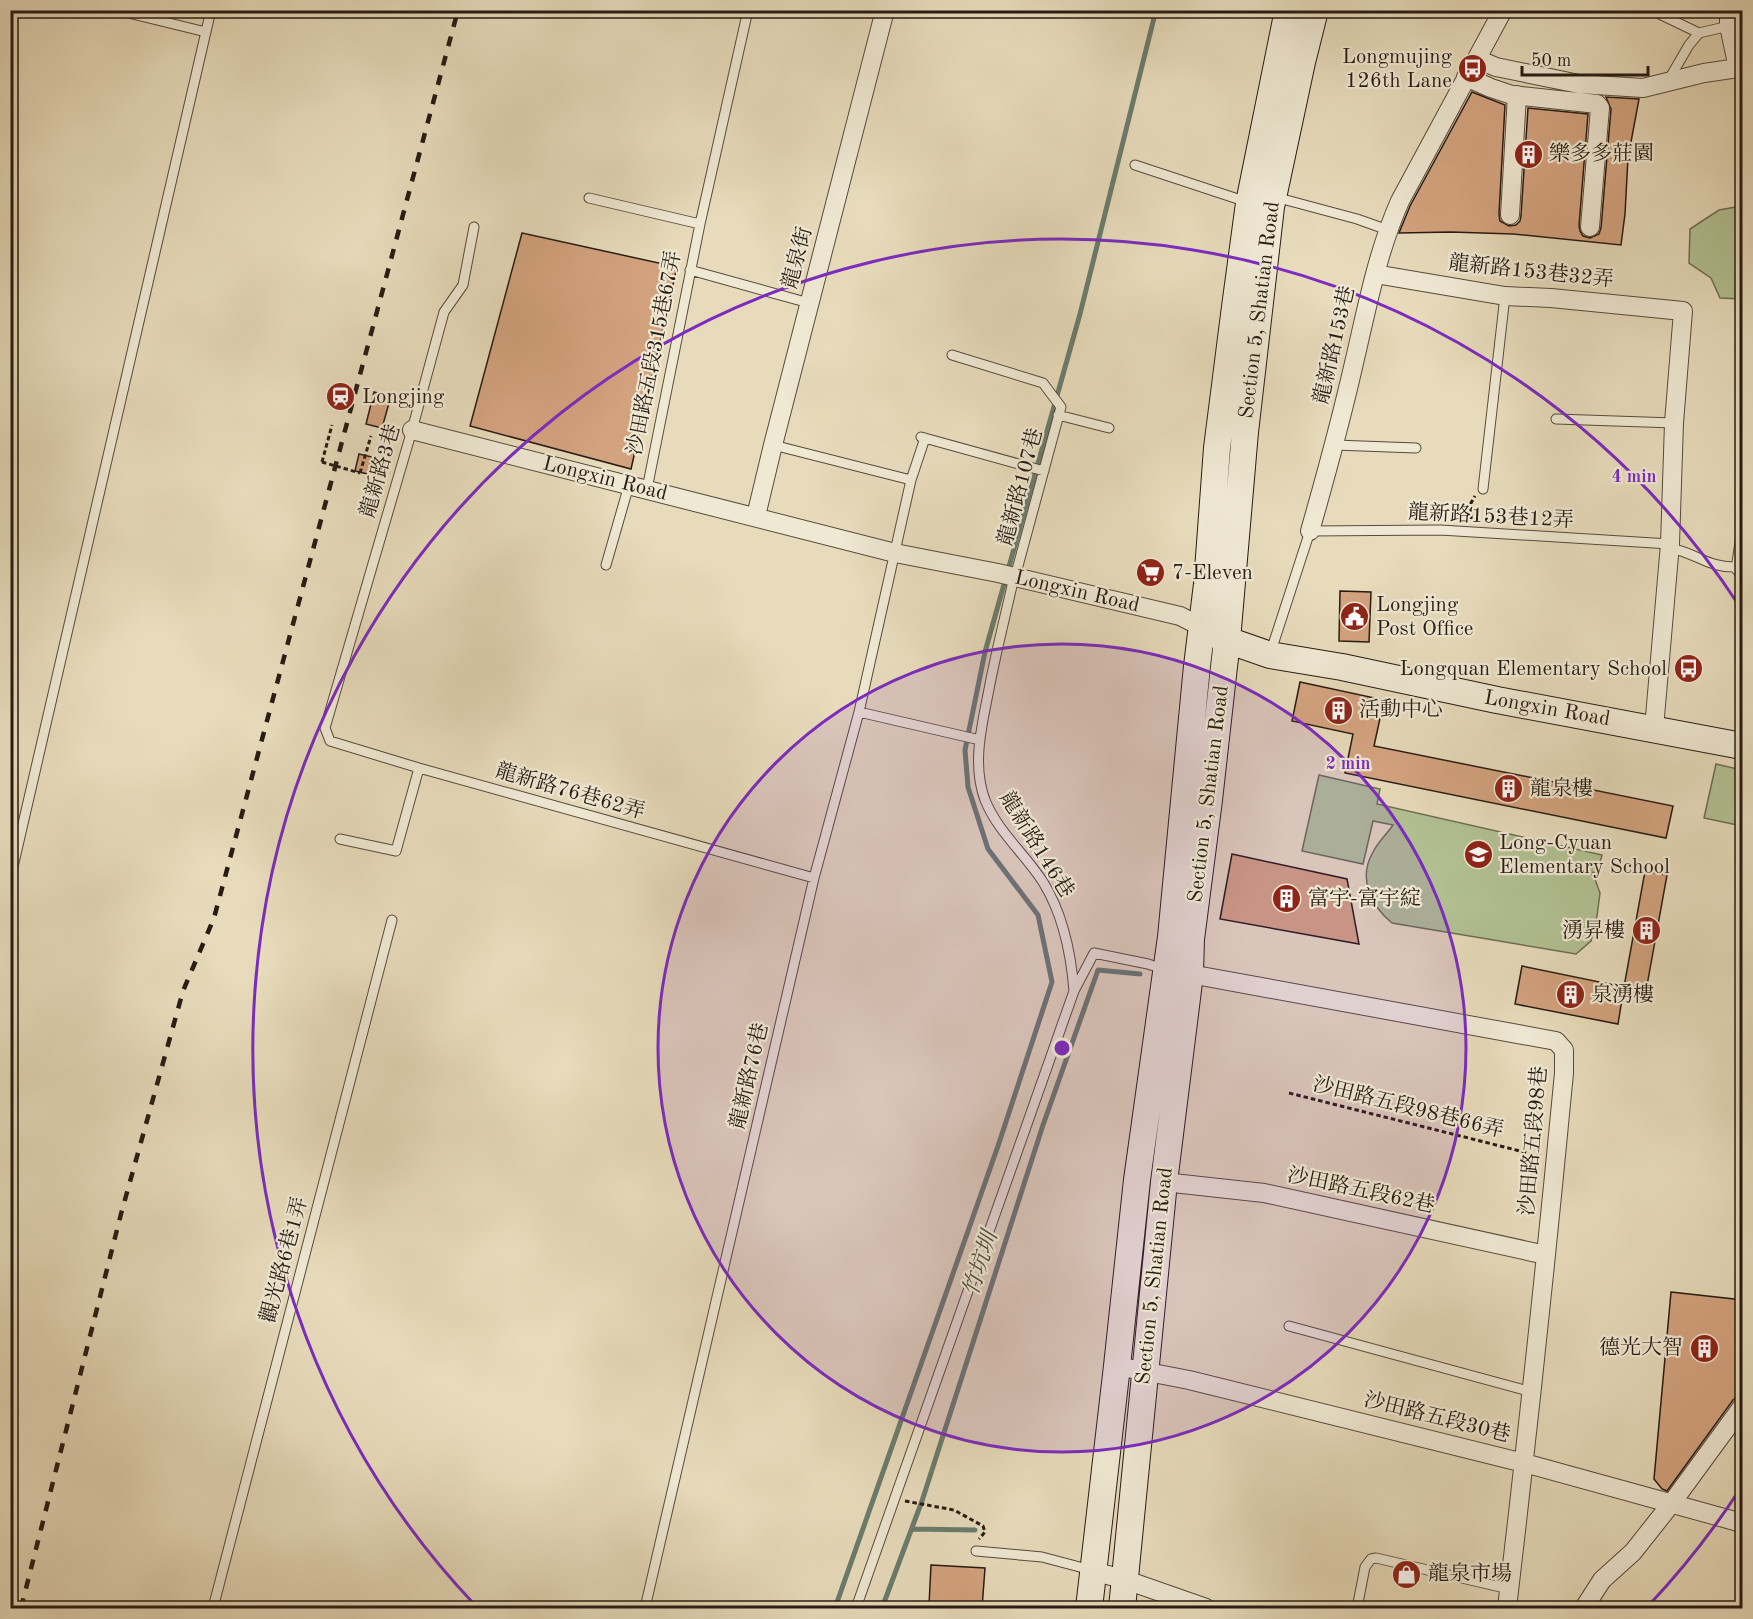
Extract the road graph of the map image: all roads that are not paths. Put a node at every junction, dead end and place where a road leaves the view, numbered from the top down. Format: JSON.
{"nodes":[{"id":1,"x":116,"y":10,"type":"edge"},
{"id":2,"x":211,"y":10,"type":"edge"},
{"id":3,"x":748,"y":10,"type":"edge"},
{"id":4,"x":885,"y":10,"type":"edge"},
{"id":5,"x":1288,"y":10,"type":"edge"},
{"id":6,"x":1315,"y":10,"type":"edge"},
{"id":7,"x":1503,"y":10,"type":"edge"},
{"id":8,"x":1651,"y":10,"type":"edge"},
{"id":9,"x":1729,"y":18,"type":"edge"},
{"id":10,"x":206,"y":32,"type":"junction"},
{"id":11,"x":1699,"y":33,"type":"junction"},
{"id":12,"x":1477,"y":59,"type":"junction"},
{"id":13,"x":1466,"y":77,"type":"junction"},
{"id":14,"x":1667,"y":82,"type":"junction"},
{"id":15,"x":1517,"y":95,"type":"junction"},
{"id":16,"x":1136,"y":165,"type":"dead end"},
{"id":17,"x":1258,"y":197,"type":"junction"},
{"id":18,"x":589,"y":198,"type":"dead end"},
{"id":19,"x":1510,"y":215,"type":"dead end"},
{"id":20,"x":700,"y":224,"type":"junction"},
{"id":21,"x":474,"y":226,"type":"dead end"},
{"id":22,"x":1590,"y":226,"type":"dead end"},
{"id":23,"x":1388,"y":230,"type":"junction"},
{"id":24,"x":690,"y":270,"type":"junction"},
{"id":25,"x":1375,"y":274,"type":"junction"},
{"id":26,"x":1505,"y":296,"type":"junction"},
{"id":27,"x":809,"y":303,"type":"junction"},
{"id":28,"x":952,"y":355,"type":"dead end"},
{"id":29,"x":1059,"y":411,"type":"junction"},
{"id":30,"x":1556,"y":419,"type":"dead end"},
{"id":31,"x":1674,"y":423,"type":"junction"},
{"id":32,"x":1109,"y":428,"type":"dead end"},
{"id":33,"x":412,"y":430,"type":"junction"},
{"id":34,"x":773,"y":445,"type":"junction"},
{"id":35,"x":1335,"y":445,"type":"junction"},
{"id":36,"x":1416,"y":448,"type":"dead end"},
{"id":37,"x":1043,"y":470,"type":"junction"},
{"id":38,"x":911,"y":480,"type":"junction"},
{"id":39,"x":638,"y":487,"type":"junction"},
{"id":40,"x":1482,"y":489,"type":"road end"},
{"id":41,"x":756,"y":516,"type":"junction"},
{"id":42,"x":1743,"y":529,"type":"edge"},
{"id":43,"x":1310,"y":531,"type":"junction"},
{"id":44,"x":1670,"y":546,"type":"junction"},
{"id":45,"x":895,"y":553,"type":"junction"},
{"id":46,"x":606,"y":565,"type":"dead end"},
{"id":47,"x":1736,"y":567,"type":"junction"},
{"id":48,"x":1009,"y":576,"type":"junction"},
{"id":49,"x":1743,"y":576,"type":"edge"},
{"id":50,"x":1202,"y":627,"type":"junction"},
{"id":51,"x":1227,"y":640,"type":"junction"},
{"id":52,"x":1270,"y":655,"type":"junction"},
{"id":53,"x":859,"y":712,"type":"junction"},
{"id":54,"x":325,"y":728,"type":"joint"},
{"id":55,"x":1654,"y":728,"type":"junction"},
{"id":56,"x":978,"y":739,"type":"junction"},
{"id":57,"x":1743,"y":746,"type":"edge"},
{"id":58,"x":418,"y":768,"type":"junction"},
{"id":59,"x":340,"y":839,"type":"dead end"},
{"id":60,"x":814,"y":878,"type":"junction"},
{"id":61,"x":10,"y":880,"type":"edge"},
{"id":62,"x":392,"y":920,"type":"dead end"},
{"id":63,"x":1166,"y":969,"type":"junction"},
{"id":64,"x":1190,"y":974,"type":"junction"},
{"id":65,"x":1074,"y":991,"type":"junction"},
{"id":66,"x":1164,"y":1182,"type":"junction"},
{"id":67,"x":1546,"y":1255,"type":"junction"},
{"id":68,"x":1290,"y":1326,"type":"dead end"},
{"id":69,"x":1118,"y":1366,"type":"junction"},
{"id":70,"x":1145,"y":1371,"type":"junction"},
{"id":71,"x":1532,"y":1392,"type":"junction"},
{"id":72,"x":1743,"y":1407,"type":"edge"},
{"id":73,"x":1524,"y":1463,"type":"junction"},
{"id":74,"x":1671,"y":1504,"type":"junction"},
{"id":75,"x":1743,"y":1523,"type":"edge"},
{"id":76,"x":976,"y":1551,"type":"road end"},
{"id":77,"x":1093,"y":1571,"type":"junction"},
{"id":78,"x":1126,"y":1581,"type":"junction"},
{"id":79,"x":1509,"y":1589,"type":"junction"},
{"id":80,"x":213,"y":1608,"type":"edge"},
{"id":81,"x":645,"y":1608,"type":"edge"},
{"id":82,"x":856,"y":1608,"type":"edge"},
{"id":83,"x":1089,"y":1608,"type":"edge"},
{"id":84,"x":1122,"y":1608,"type":"edge"},
{"id":85,"x":1206,"y":1608,"type":"edge"},
{"id":86,"x":1357,"y":1608,"type":"edge"},
{"id":87,"x":1507,"y":1608,"type":"edge"},
{"id":88,"x":1584,"y":1608,"type":"edge"}],
"edges":[{"from":1,"to":10,"type":"lane"},
{"from":2,"to":10,"type":"lane"},
{"from":3,"to":20,"type":"lane","name":"沙田路五段315巷67弄"},
{"from":4,"to":27,"type":"street","name":"龍泉街"},
{"from":5,"to":17,"type":"street","name":"Section 5, Shatian Road"},
{"from":6,"to":17,"type":"street","name":"Section 5, Shatian Road"},
{"from":7,"to":12,"type":"street","name":"龍新路153巷"},
{"from":8,"to":11,"type":"lane"},
{"from":9,"to":11,"type":"lane"},
{"from":9,"to":14,"type":"street"},
{"from":10,"to":61,"type":"lane"},
{"from":11,"to":14,"type":"lane"},
{"from":12,"to":13,"type":"street","name":"龍新路153巷"},
{"from":12,"to":14,"type":"street"},
{"from":13,"to":15,"type":"street"},
{"from":13,"to":23,"type":"street","name":"龍新路153巷"},
{"from":15,"to":19,"type":"street"},
{"from":15,"to":22,"type":"street"},
{"from":16,"to":17,"type":"lane"},
{"from":17,"to":23,"type":"lane"},
{"from":17,"to":50,"type":"street","name":"Section 5, Shatian Road"},
{"from":17,"to":51,"type":"street","name":"Section 5, Shatian Road"},
{"from":18,"to":20,"type":"lane","name":"沙田路五段315巷67弄"},
{"from":20,"to":24,"type":"lane","name":"沙田路五段315巷67弄"},
{"from":21,"to":33,"type":"lane","name":"龍新路3巷"},
{"from":23,"to":25,"type":"street","name":"龍新路153巷"},
{"from":24,"to":27,"type":"lane"},
{"from":24,"to":39,"type":"lane","name":"沙田路五段315巷67弄"},
{"from":25,"to":26,"type":"street","name":"龍新路153巷32弄"},
{"from":25,"to":35,"type":"street","name":"龍新路153巷"},
{"from":26,"to":31,"type":"street","name":"龍新路153巷32弄"},
{"from":26,"to":40,"type":"lane"},
{"from":27,"to":34,"type":"street","name":"龍泉街"},
{"from":28,"to":29,"type":"lane"},
{"from":29,"to":32,"type":"lane"},
{"from":29,"to":37,"type":"lane","name":"龍新路107巷"},
{"from":30,"to":31,"type":"lane"},
{"from":31,"to":44,"type":"street"},
{"from":33,"to":39,"type":"street","name":"Longxin Road"},
{"from":33,"to":54,"type":"lane","name":"龍新路3巷"},
{"from":34,"to":38,"type":"lane"},
{"from":34,"to":41,"type":"street","name":"龍泉街"},
{"from":35,"to":36,"type":"lane"},
{"from":35,"to":43,"type":"street","name":"龍新路153巷"},
{"from":37,"to":38,"type":"lane","name":"龍新路76巷"},
{"from":37,"to":48,"type":"lane","name":"龍新路107巷"},
{"from":38,"to":45,"type":"lane","name":"龍新路76巷"},
{"from":39,"to":41,"type":"street","name":"Longxin Road"},
{"from":39,"to":46,"type":"lane","name":"沙田路五段315巷67弄"},
{"from":41,"to":45,"type":"street","name":"Longxin Road"},
{"from":42,"to":47,"type":"lane"},
{"from":43,"to":44,"type":"lane","name":"龍新路153巷12弄"},
{"from":43,"to":52,"type":"lane","name":"龍新路153巷"},
{"from":44,"to":47,"type":"lane","name":"龍新路153巷12弄"},
{"from":44,"to":55,"type":"street"},
{"from":45,"to":48,"type":"street","name":"Longxin Road"},
{"from":45,"to":53,"type":"lane","name":"龍新路76巷"},
{"from":47,"to":49,"type":"lane"},
{"from":48,"to":50,"type":"street","name":"Longxin Road"},
{"from":48,"to":56,"type":"lane","name":"龍新路146巷"},
{"from":50,"to":51,"type":"street","name":"Longxin Road"},
{"from":50,"to":63,"type":"street","name":"Section 5, Shatian Road"},
{"from":51,"to":52,"type":"street","name":"Longxin Road"},
{"from":51,"to":64,"type":"street","name":"Section 5, Shatian Road"},
{"from":52,"to":55,"type":"street","name":"Longxin Road"},
{"from":53,"to":56,"type":"lane"},
{"from":53,"to":60,"type":"lane","name":"龍新路76巷"},
{"from":54,"to":58,"type":"lane","name":"龍新路76巷62弄"},
{"from":55,"to":57,"type":"street","name":"Longxin Road"},
{"from":56,"to":65,"type":"lane","name":"龍新路146巷"},
{"from":58,"to":59,"type":"lane"},
{"from":58,"to":60,"type":"lane","name":"龍新路76巷62弄"},
{"from":60,"to":81,"type":"lane","name":"龍新路76巷"},
{"from":62,"to":80,"type":"lane","name":"觀光路6巷1弄"},
{"from":63,"to":64,"type":"street","name":"沙田路五段98巷"},
{"from":63,"to":65,"type":"lane"},
{"from":63,"to":69,"type":"street","name":"Section 5, Shatian Road"},
{"from":64,"to":66,"type":"street","name":"Section 5, Shatian Road"},
{"from":64,"to":67,"type":"street","name":"沙田路五段98巷"},
{"from":65,"to":82,"type":"lane"},
{"from":66,"to":67,"type":"street","name":"沙田路五段62巷"},
{"from":66,"to":70,"type":"street","name":"Section 5, Shatian Road"},
{"from":67,"to":71,"type":"street","name":"沙田路五段98巷"},
{"from":68,"to":71,"type":"lane"},
{"from":69,"to":70,"type":"street","name":"沙田路五段30巷"},
{"from":69,"to":77,"type":"street","name":"Section 5, Shatian Road"},
{"from":70,"to":73,"type":"street","name":"沙田路五段30巷"},
{"from":70,"to":78,"type":"street","name":"Section 5, Shatian Road"},
{"from":71,"to":73,"type":"street","name":"沙田路五段98巷"},
{"from":72,"to":74,"type":"street"},
{"from":73,"to":74,"type":"street","name":"沙田路五段30巷"},
{"from":73,"to":79,"type":"street","name":"沙田路五段98巷"},
{"from":74,"to":75,"type":"street","name":"沙田路五段30巷"},
{"from":74,"to":88,"type":"street"},
{"from":76,"to":77,"type":"lane"},
{"from":77,"to":78,"type":"street"},
{"from":77,"to":83,"type":"street","name":"Section 5, Shatian Road"},
{"from":78,"to":84,"type":"street","name":"Section 5, Shatian Road"},
{"from":78,"to":85,"type":"street"},
{"from":79,"to":86,"type":"lane"},
{"from":79,"to":87,"type":"street","name":"沙田路五段98巷"}]}
